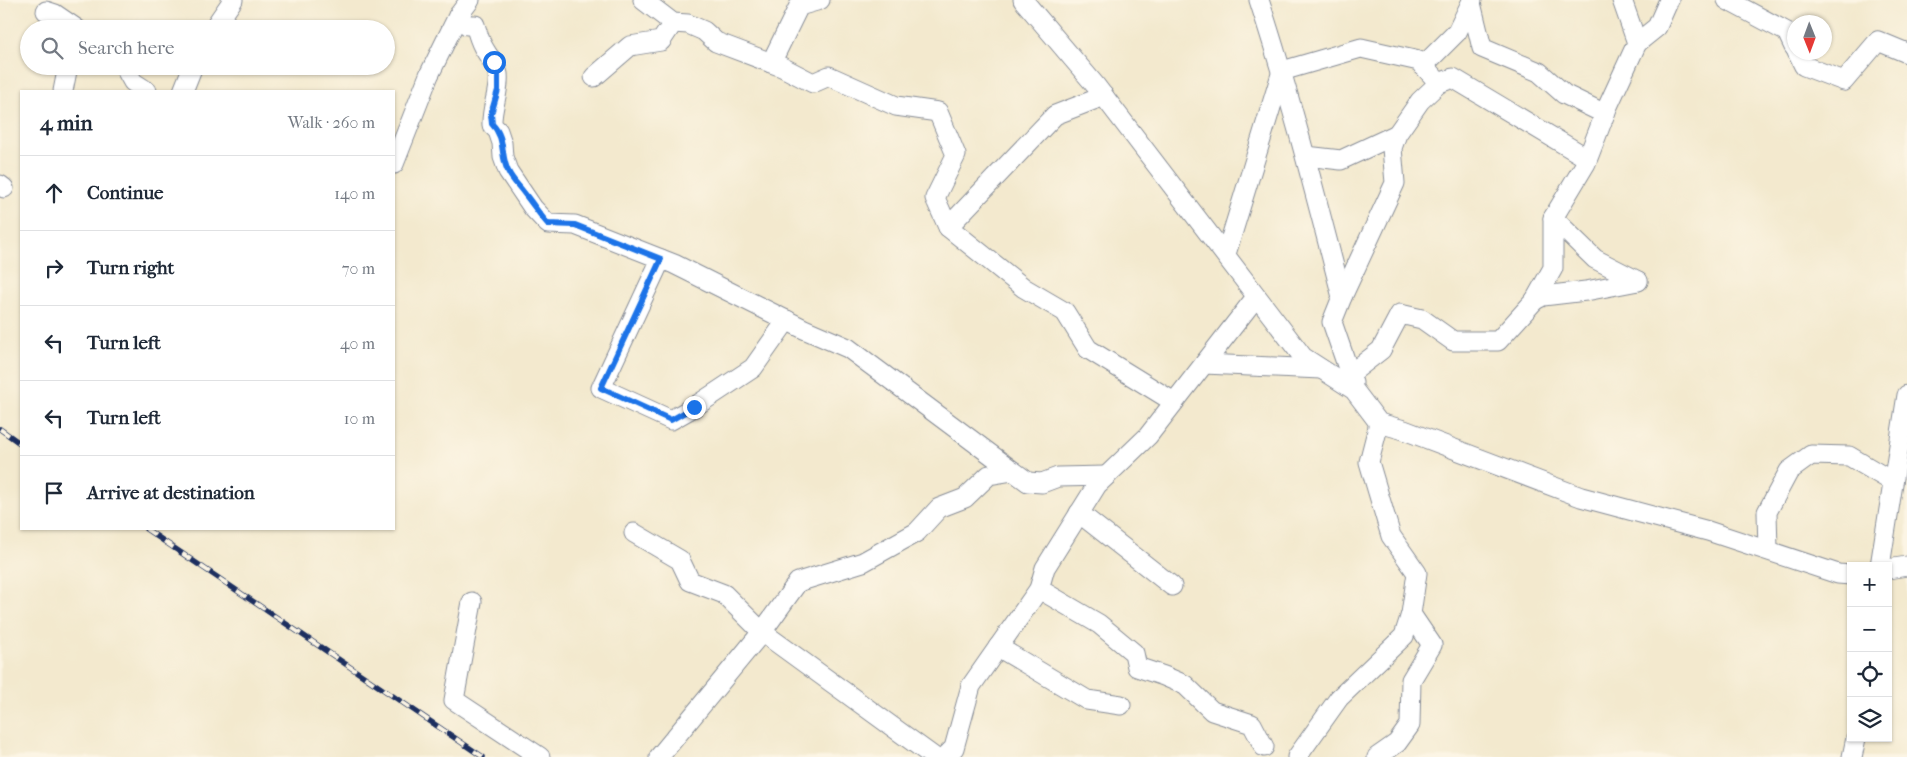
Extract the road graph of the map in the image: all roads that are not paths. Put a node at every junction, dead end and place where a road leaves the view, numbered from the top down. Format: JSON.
{"nodes":[{"id":1,"x":233,"y":0,"type":"edge"},
{"id":2,"x":470,"y":0,"type":"edge"},
{"id":3,"x":643,"y":0,"type":"edge"},
{"id":4,"x":820,"y":0,"type":"edge"},
{"id":5,"x":1023,"y":0,"type":"edge"},
{"id":6,"x":1259,"y":0,"type":"edge"},
{"id":7,"x":1622,"y":0,"type":"edge"},
{"id":8,"x":1670,"y":0,"type":"edge"},
{"id":9,"x":1727,"y":0,"type":"edge"},
{"id":10,"x":1472,"y":1,"type":"edge"},
{"id":11,"x":46,"y":11,"type":"dead end"},
{"id":12,"x":458,"y":16,"type":"junction"},
{"id":13,"x":64,"y":20,"type":"edge"},
{"id":14,"x":219,"y":20,"type":"edge"},
{"id":15,"x":673,"y":23,"type":"junction"},
{"id":16,"x":1787,"y":32,"type":"edge"},
{"id":17,"x":1637,"y":43,"type":"junction"},
{"id":18,"x":1907,"y":52,"type":"edge"},
{"id":19,"x":1801,"y":60,"type":"edge"},
{"id":20,"x":771,"y":63,"type":"junction"},
{"id":21,"x":1423,"y":66,"type":"junction"},
{"id":22,"x":1282,"y":71,"type":"junction"},
{"id":23,"x":66,"y":75,"type":"edge"},
{"id":24,"x":129,"y":75,"type":"edge"},
{"id":25,"x":190,"y":75,"type":"edge"},
{"id":26,"x":594,"y":77,"type":"dead end"},
{"id":27,"x":1439,"y":83,"type":"junction"},
{"id":28,"x":63,"y":90,"type":"edge"},
{"id":29,"x":145,"y":90,"type":"edge"},
{"id":30,"x":183,"y":90,"type":"edge"},
{"id":31,"x":1104,"y":96,"type":"junction"},
{"id":32,"x":1605,"y":114,"type":"junction"},
{"id":33,"x":1398,"y":134,"type":"junction"},
{"id":34,"x":1306,"y":156,"type":"junction"},
{"id":35,"x":1587,"y":158,"type":"junction"},
{"id":36,"x":395,"y":161,"type":"edge"},
{"id":37,"x":1553,"y":218,"type":"junction"},
{"id":38,"x":948,"y":227,"type":"junction"},
{"id":39,"x":1226,"y":254,"type":"junction"},
{"id":40,"x":661,"y":259,"type":"junction"},
{"id":41,"x":1256,"y":297,"type":"junction"},
{"id":42,"x":1342,"y":297,"type":"junction"},
{"id":43,"x":1535,"y":300,"type":"junction"},
{"id":44,"x":787,"y":320,"type":"junction"},
{"id":45,"x":1204,"y":364,"type":"junction"},
{"id":46,"x":1325,"y":370,"type":"junction"},
{"id":47,"x":1352,"y":382,"type":"junction"},
{"id":48,"x":1907,"y":395,"type":"edge"},
{"id":49,"x":1174,"y":402,"type":"junction"},
{"id":50,"x":1378,"y":423,"type":"junction"},
{"id":51,"x":1013,"y":471,"type":"junction"},
{"id":52,"x":1106,"y":476,"type":"junction"},
{"id":53,"x":1893,"y":482,"type":"junction"},
{"id":54,"x":1079,"y":513,"type":"junction"},
{"id":55,"x":634,"y":533,"type":"dead end"},
{"id":56,"x":1768,"y":550,"type":"junction"},
{"id":57,"x":1881,"y":562,"type":"edge"},
{"id":58,"x":1907,"y":566,"type":"edge"},
{"id":59,"x":1892,"y":568,"type":"edge"},
{"id":60,"x":1847,"y":575,"type":"edge"},
{"id":61,"x":1172,"y":586,"type":"dead end"},
{"id":62,"x":1039,"y":589,"type":"junction"},
{"id":63,"x":472,"y":602,"type":"dead end"},
{"id":64,"x":1412,"y":614,"type":"junction"},
{"id":65,"x":762,"y":632,"type":"junction"},
{"id":66,"x":998,"y":647,"type":"junction"},
{"id":67,"x":1120,"y":705,"type":"dead end"},
{"id":68,"x":1855,"y":742,"type":"edge"},
{"id":69,"x":1264,"y":747,"type":"dead end"},
{"id":70,"x":540,"y":757,"type":"edge"},
{"id":71,"x":659,"y":757,"type":"edge"},
{"id":72,"x":934,"y":757,"type":"edge"},
{"id":73,"x":945,"y":757,"type":"edge"},
{"id":74,"x":1297,"y":757,"type":"edge"},
{"id":75,"x":1377,"y":757,"type":"edge"},
{"id":76,"x":1852,"y":757,"type":"edge"}],
"edges":[{"from":1,"to":14,"type":"street"},
{"from":2,"to":12,"type":"street"},
{"from":3,"to":15,"type":"street"},
{"from":4,"to":20,"type":"street"},
{"from":5,"to":31,"type":"street"},
{"from":6,"to":22,"type":"street"},
{"from":7,"to":17,"type":"street"},
{"from":8,"to":17,"type":"street"},
{"from":9,"to":16,"type":"street"},
{"from":10,"to":21,"type":"street"},
{"from":10,"to":32,"type":"street"},
{"from":11,"to":13,"type":"street"},
{"from":12,"to":36,"type":"street"},
{"from":12,"to":40,"type":"street"},
{"from":15,"to":20,"type":"street"},
{"from":15,"to":26,"type":"street"},
{"from":17,"to":32,"type":"street"},
{"from":18,"to":19,"type":"street"},
{"from":20,"to":38,"type":"street"},
{"from":21,"to":22,"type":"street"},
{"from":21,"to":27,"type":"street"},
{"from":22,"to":34,"type":"street"},
{"from":22,"to":39,"type":"street"},
{"from":23,"to":28,"type":"street"},
{"from":24,"to":29,"type":"street"},
{"from":25,"to":30,"type":"street"},
{"from":27,"to":33,"type":"street"},
{"from":27,"to":35,"type":"street"},
{"from":31,"to":38,"type":"street"},
{"from":31,"to":39,"type":"street"},
{"from":32,"to":35,"type":"street"},
{"from":33,"to":34,"type":"street"},
{"from":33,"to":42,"type":"street"},
{"from":34,"to":42,"type":"street"},
{"from":35,"to":37,"type":"street"},
{"from":37,"to":43,"type":"street"},
{"from":37,"to":43,"type":"street"},
{"from":38,"to":49,"type":"street"},
{"from":39,"to":41,"type":"street"},
{"from":40,"to":44,"type":"street"},
{"from":40,"to":44,"type":"street"},
{"from":41,"to":45,"type":"street"},
{"from":41,"to":46,"type":"street"},
{"from":42,"to":47,"type":"street"},
{"from":43,"to":47,"type":"street"},
{"from":44,"to":51,"type":"street"},
{"from":45,"to":46,"type":"street"},
{"from":45,"to":49,"type":"street"},
{"from":46,"to":47,"type":"street"},
{"from":47,"to":50,"type":"street"},
{"from":48,"to":53,"type":"street"},
{"from":49,"to":52,"type":"street"},
{"from":50,"to":56,"type":"street"},
{"from":50,"to":64,"type":"street"},
{"from":51,"to":52,"type":"street"},
{"from":51,"to":65,"type":"street"},
{"from":52,"to":54,"type":"street"},
{"from":53,"to":56,"type":"street"},
{"from":53,"to":57,"type":"street"},
{"from":54,"to":61,"type":"street"},
{"from":54,"to":62,"type":"street"},
{"from":55,"to":65,"type":"street"},
{"from":56,"to":60,"type":"street"},
{"from":58,"to":59,"type":"street"},
{"from":62,"to":66,"type":"street"},
{"from":62,"to":69,"type":"street"},
{"from":63,"to":70,"type":"street"},
{"from":64,"to":74,"type":"street"},
{"from":64,"to":75,"type":"street"},
{"from":65,"to":71,"type":"street"},
{"from":65,"to":72,"type":"street"},
{"from":66,"to":67,"type":"street"},
{"from":66,"to":73,"type":"street"},
{"from":68,"to":76,"type":"street"}]}
